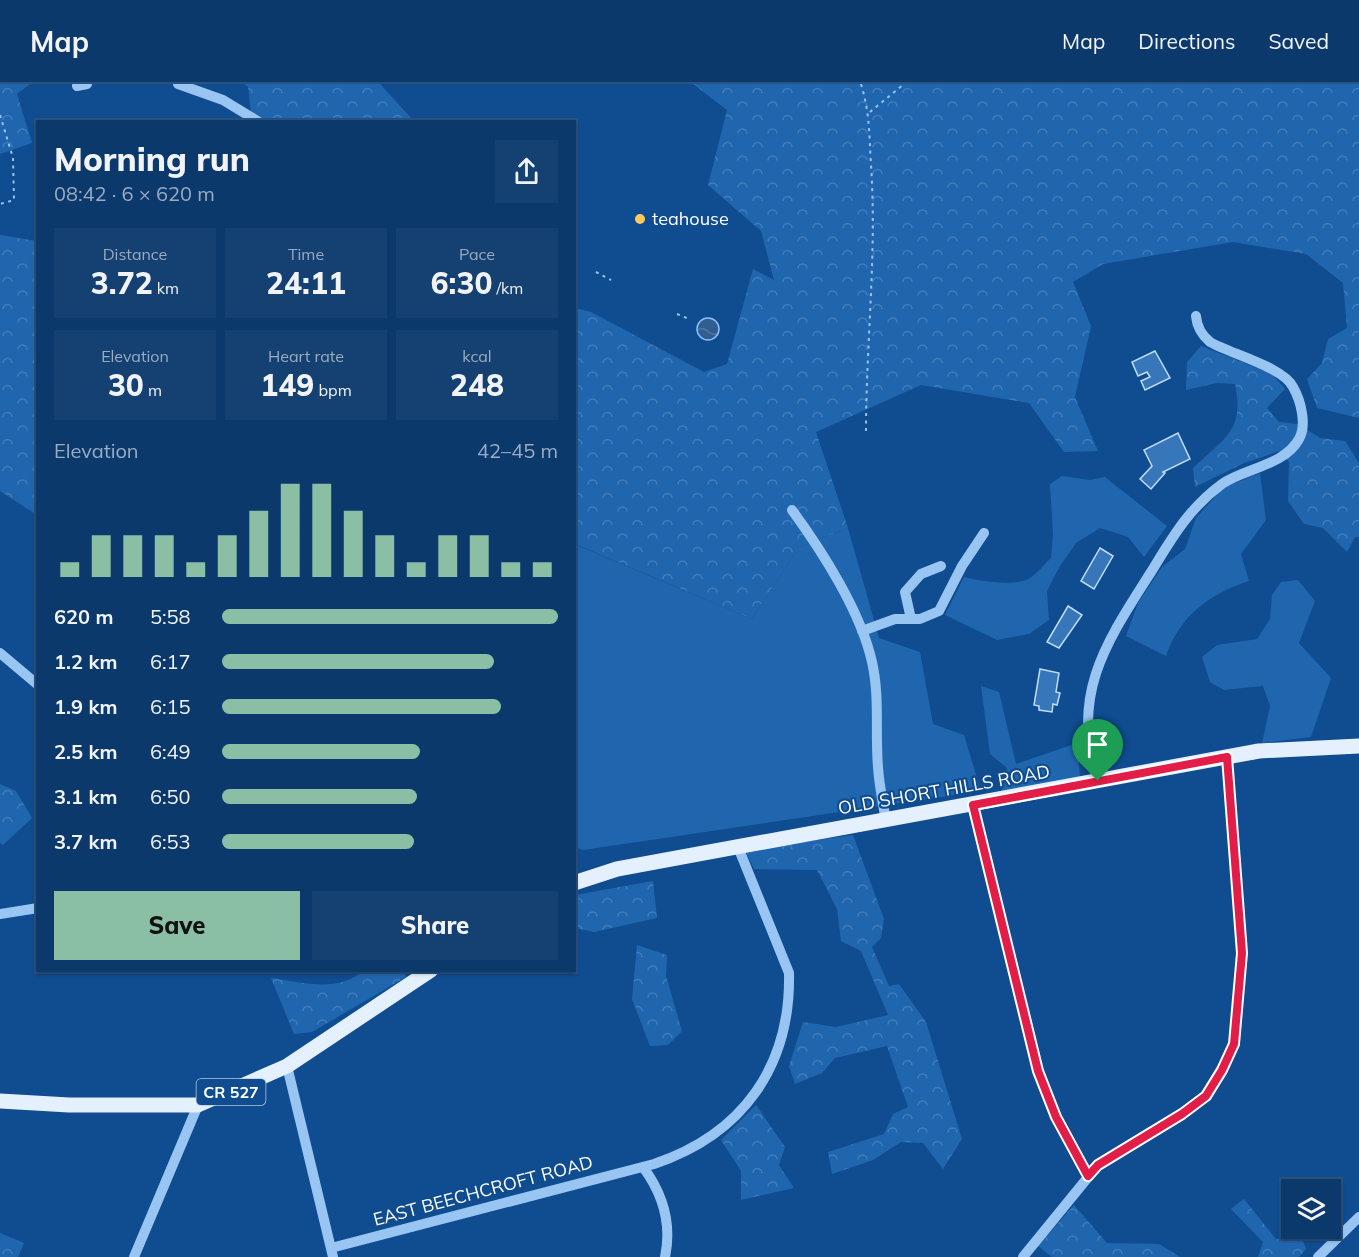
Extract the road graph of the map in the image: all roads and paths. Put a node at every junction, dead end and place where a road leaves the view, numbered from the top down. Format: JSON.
{"nodes":[{"id":1,"x":178,"y":84,"type":"edge"},
{"id":2,"x":861,"y":84,"type":"edge"},
{"id":3,"x":904,"y":84,"type":"edge"},
{"id":4,"x":870,"y":112,"type":"junction"},
{"id":5,"x":0,"y":115,"type":"edge"},
{"id":6,"x":256,"y":120,"type":"edge"},
{"id":7,"x":0,"y":204,"type":"edge"},
{"id":8,"x":596,"y":272,"type":"dead end"},
{"id":9,"x":611,"y":280,"type":"dead end"},
{"id":10,"x":677,"y":314,"type":"dead end"},
{"id":11,"x":1196,"y":316,"type":"dead end"},
{"id":12,"x":689,"y":319,"type":"dead end"},
{"id":13,"x":866,"y":432,"type":"dead end"},
{"id":14,"x":792,"y":510,"type":"dead end"},
{"id":15,"x":984,"y":533,"type":"dead end"},
{"id":16,"x":941,"y":566,"type":"dead end"},
{"id":17,"x":911,"y":619,"type":"junction"},
{"id":18,"x":862,"y":631,"type":"junction"},
{"id":19,"x":0,"y":653,"type":"edge"},
{"id":20,"x":36,"y":683,"type":"edge"},
{"id":21,"x":1359,"y":746,"type":"edge"},
{"id":22,"x":1227,"y":757,"type":"junction"},
{"id":23,"x":1098,"y":781,"type":"junction"},
{"id":24,"x":973,"y":805,"type":"junction"},
{"id":25,"x":886,"y":821,"type":"junction"},
{"id":26,"x":738,"y":847,"type":"junction"},
{"id":27,"x":576,"y":882,"type":"edge"},
{"id":28,"x":36,"y":908,"type":"edge"},
{"id":29,"x":0,"y":914,"type":"edge"},
{"id":30,"x":428,"y":972,"type":"edge"},
{"id":31,"x":287,"y":1066,"type":"junction"},
{"id":32,"x":0,"y":1101,"type":"edge"},
{"id":33,"x":198,"y":1105,"type":"junction"},
{"id":34,"x":643,"y":1167,"type":"junction"},
{"id":35,"x":1088,"y":1176,"type":"junction"},
{"id":36,"x":1359,"y":1217,"type":"edge"},
{"id":37,"x":332,"y":1252,"type":"edge"},
{"id":38,"x":134,"y":1257,"type":"edge"},
{"id":39,"x":665,"y":1257,"type":"edge"},
{"id":40,"x":1023,"y":1257,"type":"edge"},
{"id":41,"x":1318,"y":1257,"type":"edge"}],
"edges":[{"from":1,"to":6,"type":"street"},
{"from":2,"to":4,"type":"path"},
{"from":3,"to":4,"type":"path"},
{"from":4,"to":13,"type":"path"},
{"from":5,"to":7,"type":"path"},
{"from":8,"to":9,"type":"path"},
{"from":10,"to":12,"type":"path"},
{"from":11,"to":23,"type":"street"},
{"from":14,"to":18,"type":"street"},
{"from":15,"to":17,"type":"street"},
{"from":16,"to":17,"type":"street"},
{"from":17,"to":18,"type":"street"},
{"from":18,"to":25,"type":"street"},
{"from":19,"to":20,"type":"street"},
{"from":21,"to":22,"type":"main road","name":"OLD SHORT HILLS ROAD"},
{"from":22,"to":23,"type":"main road","name":"OLD SHORT HILLS ROAD"},
{"from":22,"to":35,"type":"street"},
{"from":23,"to":24,"type":"main road","name":"OLD SHORT HILLS ROAD"},
{"from":24,"to":25,"type":"main road","name":"OLD SHORT HILLS ROAD"},
{"from":24,"to":35,"type":"street"},
{"from":25,"to":26,"type":"main road","name":"OLD SHORT HILLS ROAD"},
{"from":26,"to":27,"type":"main road","name":"OLD SHORT HILLS ROAD"},
{"from":26,"to":34,"type":"street","name":"EAST BEECHCROFT ROAD"},
{"from":28,"to":29,"type":"street"},
{"from":30,"to":31,"type":"main road","number":"CR 527"},
{"from":31,"to":33,"type":"main road","number":"CR 527"},
{"from":31,"to":37,"type":"street"},
{"from":32,"to":33,"type":"main road","number":"CR 527"},
{"from":33,"to":38,"type":"street"},
{"from":34,"to":37,"type":"street","name":"EAST BEECHCROFT ROAD"},
{"from":34,"to":39,"type":"street"},
{"from":35,"to":40,"type":"street"},
{"from":36,"to":41,"type":"street"}]}
